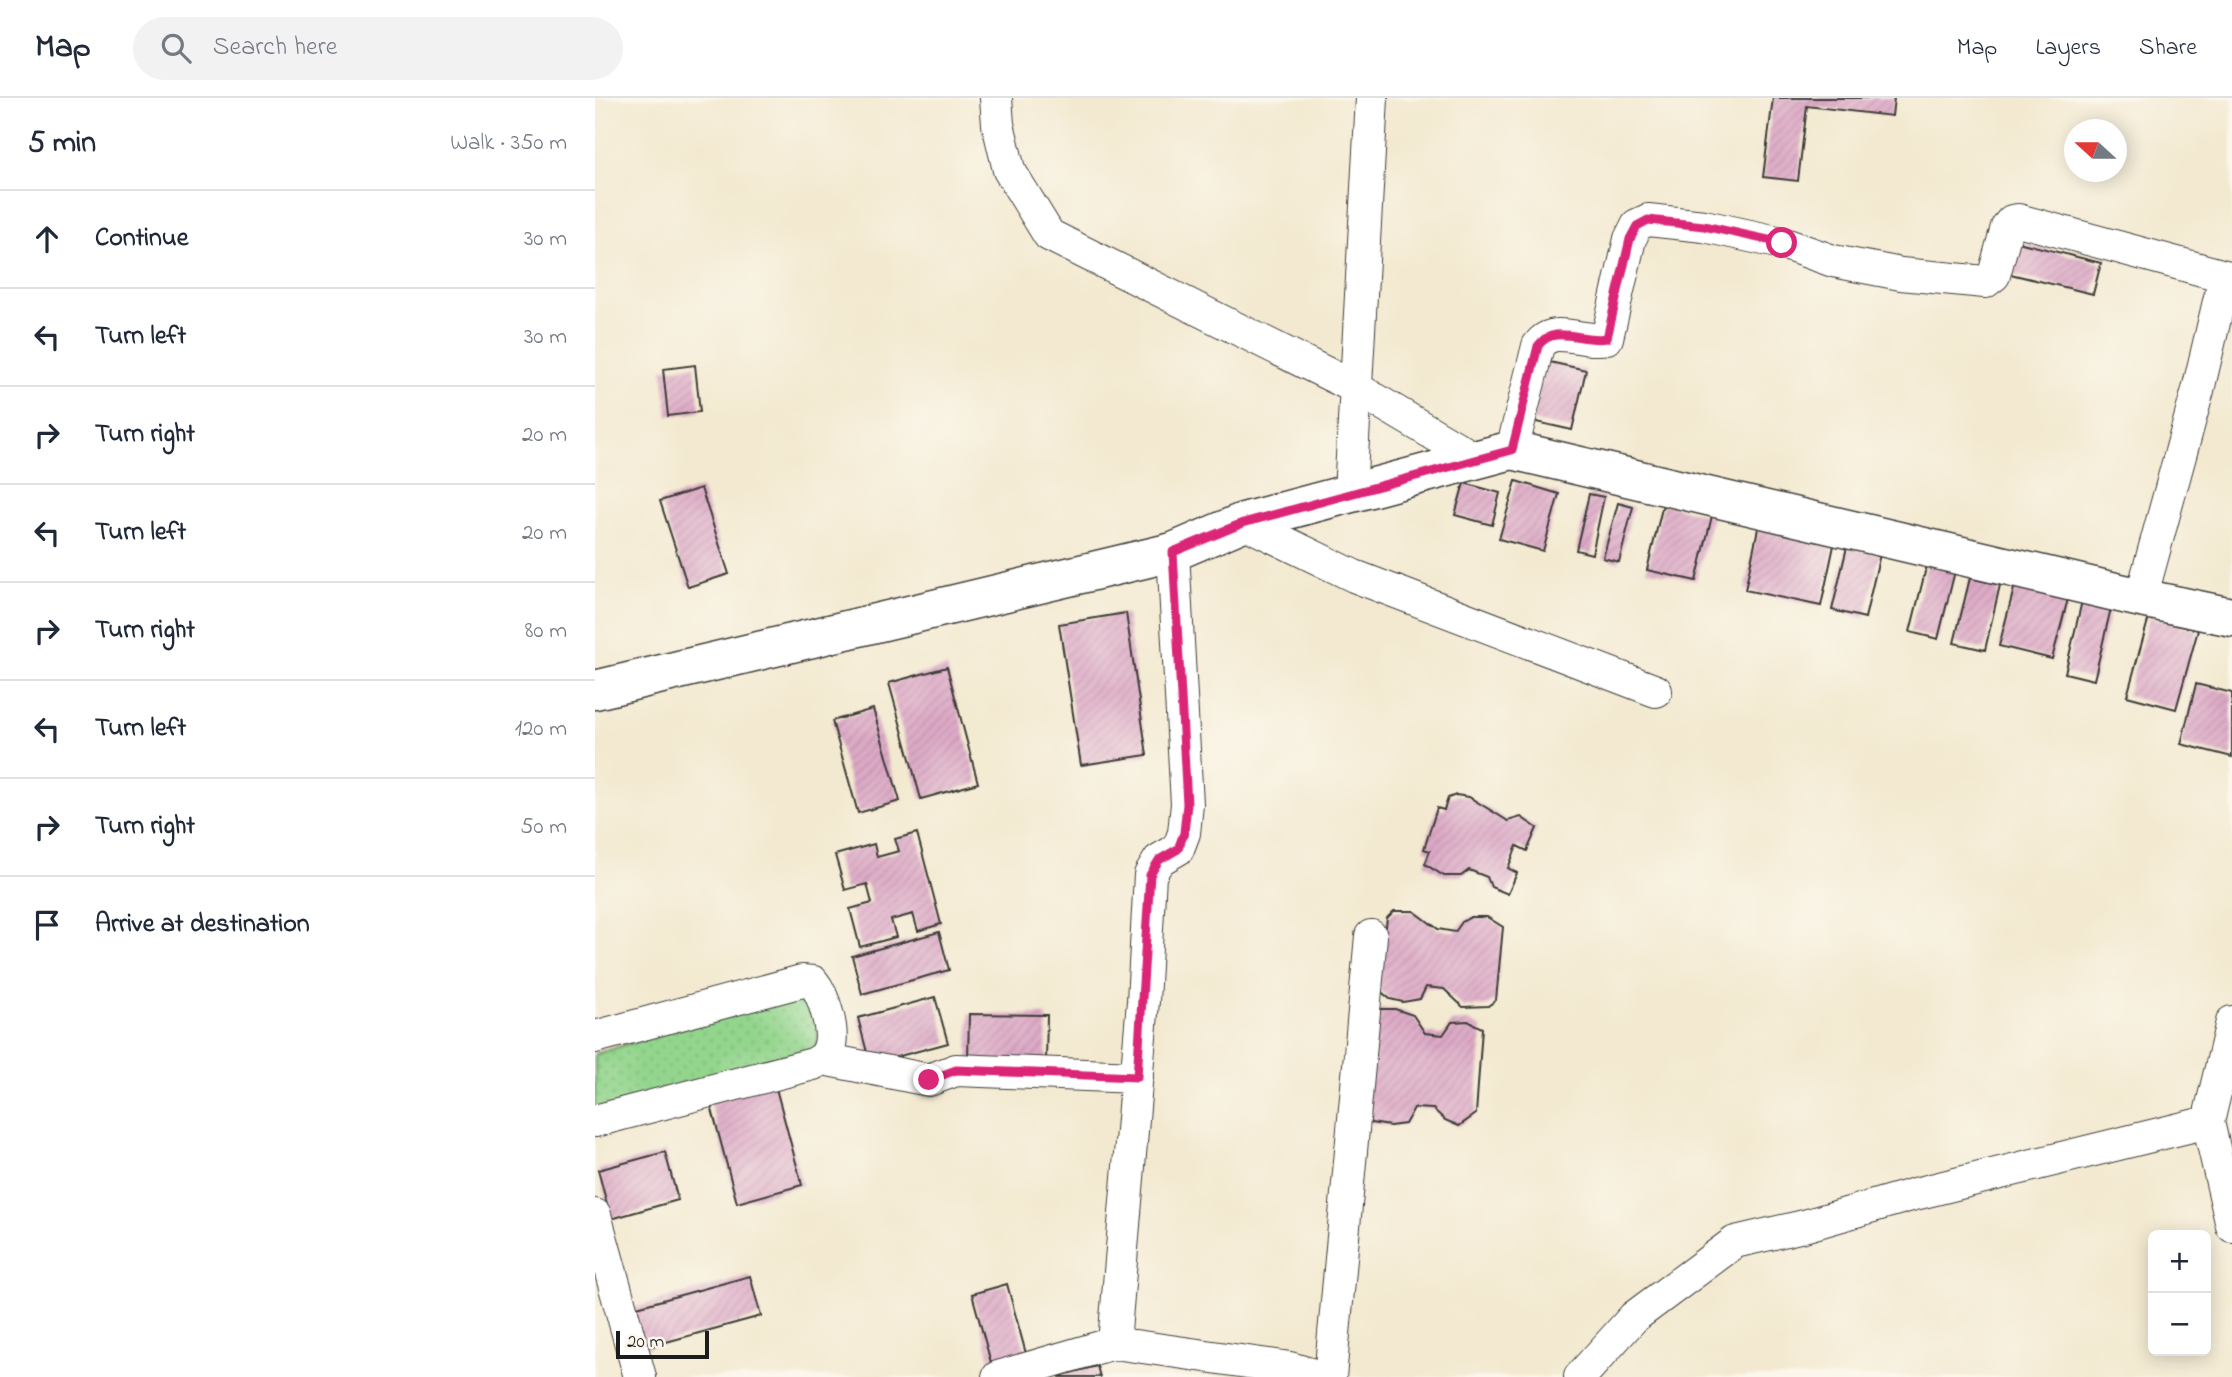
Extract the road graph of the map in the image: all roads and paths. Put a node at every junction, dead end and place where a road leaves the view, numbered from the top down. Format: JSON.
{"nodes":[{"id":1,"x":996,"y":98,"type":"edge"},
{"id":2,"x":1372,"y":98,"type":"edge"},
{"id":3,"x":2228,"y":277,"type":"edge"},
{"id":4,"x":1356,"y":388,"type":"junction"},
{"id":5,"x":1496,"y":455,"type":"junction"},
{"id":6,"x":1350,"y":493,"type":"junction"},
{"id":7,"x":1243,"y":523,"type":"junction"},
{"id":8,"x":1173,"y":552,"type":"junction"},
{"id":9,"x":2141,"y":598,"type":"junction"},
{"id":10,"x":2232,"y":617,"type":"edge"},
{"id":11,"x":595,"y":691,"type":"edge"},
{"id":12,"x":1656,"y":691,"type":"dead end"},
{"id":13,"x":1371,"y":936,"type":"dead end"},
{"id":14,"x":2232,"y":1022,"type":"edge"},
{"id":15,"x":595,"y":1037,"type":"edge"},
{"id":16,"x":823,"y":1059,"type":"junction"},
{"id":17,"x":1137,"y":1077,"type":"junction"},
{"id":18,"x":595,"y":1121,"type":"edge"},
{"id":19,"x":2208,"y":1122,"type":"junction"},
{"id":20,"x":595,"y":1215,"type":"edge"},
{"id":21,"x":2232,"y":1224,"type":"edge"},
{"id":22,"x":1114,"y":1343,"type":"junction"},
{"id":23,"x":640,"y":1377,"type":"edge"},
{"id":24,"x":998,"y":1377,"type":"edge"},
{"id":25,"x":1321,"y":1377,"type":"edge"},
{"id":26,"x":1330,"y":1377,"type":"edge"},
{"id":27,"x":1580,"y":1377,"type":"edge"}],
"edges":[{"from":1,"to":4,"type":"street"},
{"from":2,"to":4,"type":"street"},
{"from":3,"to":5,"type":"street"},
{"from":3,"to":9,"type":"street"},
{"from":4,"to":5,"type":"street"},
{"from":4,"to":6,"type":"street"},
{"from":5,"to":6,"type":"street"},
{"from":5,"to":9,"type":"street"},
{"from":6,"to":7,"type":"street"},
{"from":7,"to":8,"type":"street"},
{"from":7,"to":12,"type":"street"},
{"from":8,"to":11,"type":"street"},
{"from":8,"to":17,"type":"street"},
{"from":9,"to":10,"type":"street"},
{"from":13,"to":26,"type":"street"},
{"from":14,"to":19,"type":"street"},
{"from":15,"to":16,"type":"street"},
{"from":16,"to":17,"type":"street"},
{"from":16,"to":18,"type":"street"},
{"from":17,"to":22,"type":"street"},
{"from":19,"to":21,"type":"street"},
{"from":19,"to":27,"type":"street"},
{"from":20,"to":23,"type":"street"},
{"from":22,"to":24,"type":"street"},
{"from":22,"to":25,"type":"street"}]}
